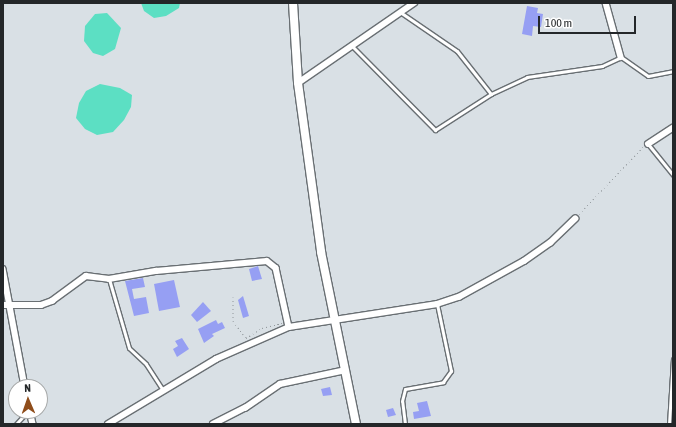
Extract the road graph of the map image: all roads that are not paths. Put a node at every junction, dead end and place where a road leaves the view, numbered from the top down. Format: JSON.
{"nodes":[{"id":1,"x":293,"y":3,"type":"edge"},
{"id":2,"x":414,"y":3,"type":"edge"},
{"id":3,"x":606,"y":3,"type":"edge"},
{"id":4,"x":400,"y":12,"type":"junction"},
{"id":5,"x":353,"y":47,"type":"junction"},
{"id":6,"x":621,"y":57,"type":"junction"},
{"id":7,"x":673,"y":71,"type":"edge"},
{"id":8,"x":298,"y":83,"type":"junction"},
{"id":9,"x":491,"y":94,"type":"junction"},
{"id":10,"x":673,"y":128,"type":"edge"},
{"id":11,"x":648,"y":144,"type":"joint"},
{"id":12,"x":673,"y":175,"type":"edge"},
{"id":13,"x":575,"y":219,"type":"road end"},
{"id":14,"x":3,"y":269,"type":"edge"},
{"id":15,"x":109,"y":279,"type":"junction"},
{"id":16,"x":438,"y":304,"type":"junction"},
{"id":17,"x":3,"y":305,"type":"edge"},
{"id":18,"x":10,"y":306,"type":"junction"},
{"id":19,"x":335,"y":319,"type":"junction"},
{"id":20,"x":289,"y":327,"type":"junction"},
{"id":21,"x":673,"y":359,"type":"edge"},
{"id":22,"x":346,"y":370,"type":"junction"},
{"id":23,"x":24,"y":379,"type":"edge"},
{"id":24,"x":163,"y":390,"type":"junction"},
{"id":25,"x":671,"y":411,"type":"edge"},
{"id":26,"x":108,"y":424,"type":"edge"},
{"id":27,"x":214,"y":424,"type":"edge"},
{"id":28,"x":356,"y":424,"type":"edge"},
{"id":29,"x":405,"y":424,"type":"edge"},
{"id":30,"x":669,"y":424,"type":"edge"}],
"edges":[{"from":1,"to":8,"type":"main road"},
{"from":2,"to":4,"type":"street"},
{"from":3,"to":6,"type":"street"},
{"from":4,"to":5,"type":"street"},
{"from":4,"to":9,"type":"lane"},
{"from":5,"to":8,"type":"street"},
{"from":5,"to":9,"type":"lane"},
{"from":6,"to":7,"type":"lane"},
{"from":6,"to":9,"type":"lane"},
{"from":8,"to":19,"type":"main road"},
{"from":10,"to":11,"type":"street"},
{"from":11,"to":12,"type":"lane"},
{"from":13,"to":16,"type":"street"},
{"from":14,"to":18,"type":"street"},
{"from":15,"to":18,"type":"street"},
{"from":15,"to":20,"type":"street"},
{"from":15,"to":24,"type":"lane"},
{"from":16,"to":19,"type":"street"},
{"from":16,"to":29,"type":"lane"},
{"from":17,"to":18,"type":"street"},
{"from":18,"to":23,"type":"street"},
{"from":19,"to":20,"type":"street"},
{"from":19,"to":22,"type":"main road"},
{"from":20,"to":24,"type":"street"},
{"from":21,"to":25,"type":"lane"},
{"from":22,"to":27,"type":"street"},
{"from":22,"to":28,"type":"main road"},
{"from":24,"to":26,"type":"street"},
{"from":25,"to":30,"type":"lane"}]}
